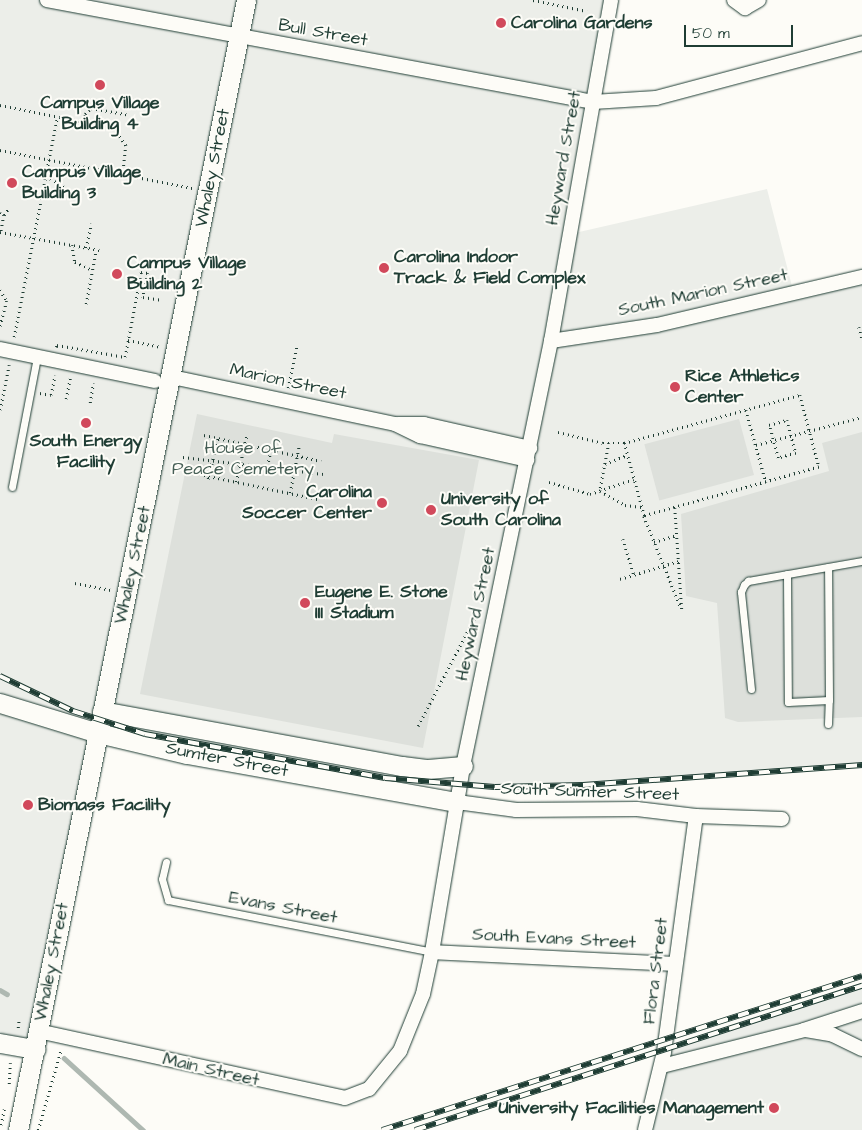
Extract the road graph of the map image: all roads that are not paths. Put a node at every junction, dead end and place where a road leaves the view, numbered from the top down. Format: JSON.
{"nodes":[{"id":1,"x":47,"y":0,"type":"edge"},
{"id":2,"x":246,"y":0,"type":"edge"},
{"id":3,"x":610,"y":0,"type":"edge"},
{"id":4,"x":734,"y":0,"type":"edge"},
{"id":5,"x":759,"y":0,"type":"edge"},
{"id":6,"x":238,"y":37,"type":"junction"},
{"id":7,"x":862,"y":43,"type":"edge"},
{"id":8,"x":593,"y":102,"type":"junction"},
{"id":9,"x":862,"y":277,"type":"edge"},
{"id":10,"x":551,"y":341,"type":"junction"},
{"id":11,"x":6,"y":351,"type":"edge"},
{"id":12,"x":37,"y":357,"type":"junction"},
{"id":13,"x":164,"y":379,"type":"junction"},
{"id":14,"x":528,"y":454,"type":"junction"},
{"id":15,"x":12,"y":488,"type":"dead end"},
{"id":16,"x":862,"y":561,"type":"edge"},
{"id":17,"x":828,"y":567,"type":"junction"},
{"id":18,"x":787,"y":574,"type":"junction"},
{"id":19,"x":751,"y":689,"type":"dead end"},
{"id":20,"x":829,"y":700,"type":"junction"},
{"id":21,"x":0,"y":704,"type":"edge"},
{"id":22,"x":102,"y":711,"type":"junction"},
{"id":23,"x":828,"y":724,"type":"dead end"},
{"id":24,"x":98,"y":732,"type":"junction"},
{"id":25,"x":463,"y":766,"type":"junction"},
{"id":26,"x":457,"y":802,"type":"junction"},
{"id":27,"x":696,"y":816,"type":"junction"},
{"id":28,"x":782,"y":819,"type":"dead end"},
{"id":29,"x":166,"y":862,"type":"dead end"},
{"id":30,"x":432,"y":952,"type":"junction"},
{"id":31,"x":674,"y":964,"type":"junction"},
{"id":32,"x":862,"y":1010,"type":"edge"},
{"id":33,"x":804,"y":1030,"type":"junction"},
{"id":34,"x":37,"y":1040,"type":"junction"},
{"id":35,"x":0,"y":1043,"type":"edge"},
{"id":36,"x":862,"y":1049,"type":"edge"},
{"id":37,"x":662,"y":1066,"type":"junction"},
{"id":38,"x":380,"y":1079,"type":"joint"},
{"id":39,"x":18,"y":1130,"type":"edge"},
{"id":40,"x":645,"y":1130,"type":"edge"}],
"edges":[{"from":1,"to":6,"type":"street","name":"Bull Street"},
{"from":2,"to":6,"type":"street","name":"Whaley Street"},
{"from":3,"to":8,"type":"street","name":"Heyward Street"},
{"from":4,"to":5,"type":"street"},
{"from":6,"to":8,"type":"street","name":"Bull Street"},
{"from":6,"to":13,"type":"street","name":"Whaley Street"},
{"from":7,"to":8,"type":"street","name":"Bull Street"},
{"from":8,"to":10,"type":"street","name":"Heyward Street"},
{"from":9,"to":10,"type":"street","name":"South Marion Street"},
{"from":10,"to":14,"type":"street","name":"Heyward Street"},
{"from":11,"to":12,"type":"street","name":"Marion Street"},
{"from":12,"to":13,"type":"street","name":"Marion Street"},
{"from":12,"to":15,"type":"lane"},
{"from":13,"to":14,"type":"street","name":"Marion Street"},
{"from":13,"to":22,"type":"street","name":"Whaley Street"},
{"from":14,"to":25,"type":"street","name":"Heyward Street"},
{"from":16,"to":17,"type":"lane"},
{"from":17,"to":18,"type":"lane"},
{"from":17,"to":20,"type":"lane"},
{"from":18,"to":19,"type":"lane"},
{"from":18,"to":20,"type":"lane"},
{"from":20,"to":23,"type":"lane"},
{"from":21,"to":24,"type":"street","name":"Sumter Street"},
{"from":22,"to":24,"type":"street","name":"Whaley Street"},
{"from":22,"to":25,"type":"street","name":"Sumter Street"},
{"from":24,"to":26,"type":"street","name":"Sumter Street"},
{"from":24,"to":34,"type":"street","name":"Whaley Street"},
{"from":25,"to":26,"type":"street","name":"Heyward Street"},
{"from":26,"to":27,"type":"street","name":"South Sumter Street"},
{"from":26,"to":30,"type":"street","name":"Heyward Street"},
{"from":27,"to":28,"type":"street","name":"South Sumter Street"},
{"from":27,"to":31,"type":"street","name":"Flora Street"},
{"from":29,"to":30,"type":"lane","name":"Evans Street"},
{"from":30,"to":31,"type":"street","name":"South Evans Street"},
{"from":30,"to":38,"type":"street","name":"Heyward Street"},
{"from":31,"to":37,"type":"street","name":"Flora Street"},
{"from":32,"to":33,"type":"street"},
{"from":33,"to":36,"type":"street"},
{"from":33,"to":37,"type":"street"},
{"from":34,"to":35,"type":"street","name":"Main Street"},
{"from":34,"to":38,"type":"street","name":"Main Street"},
{"from":34,"to":39,"type":"street","name":"Whaley Street"},
{"from":37,"to":40,"type":"street","name":"Flora Street"}]}
